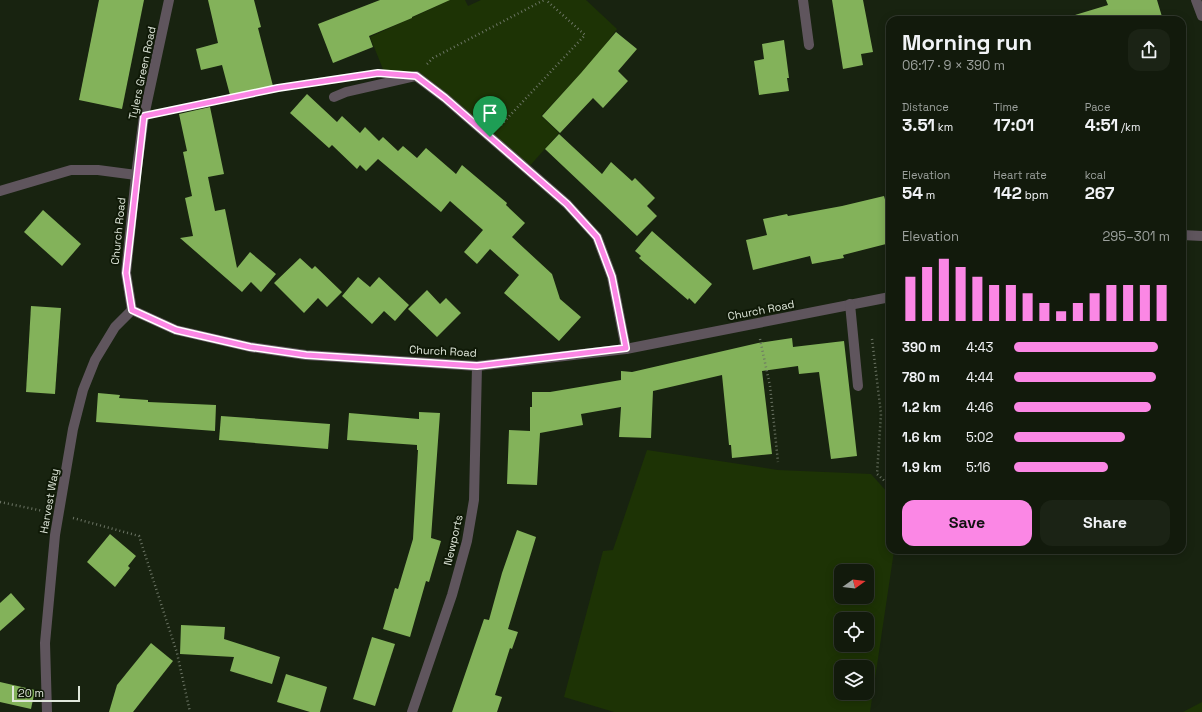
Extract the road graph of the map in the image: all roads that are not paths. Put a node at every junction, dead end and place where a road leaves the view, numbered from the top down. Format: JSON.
{"nodes":[{"id":1,"x":169,"y":0,"type":"edge"},
{"id":2,"x":802,"y":0,"type":"edge"},
{"id":3,"x":1196,"y":0,"type":"edge"},
{"id":4,"x":1202,"y":16,"type":"edge"},
{"id":5,"x":809,"y":45,"type":"dead end"},
{"id":6,"x":334,"y":97,"type":"dead end"},
{"id":7,"x":136,"y":175,"type":"junction"},
{"id":8,"x":0,"y":191,"type":"edge"},
{"id":9,"x":1186,"y":235,"type":"edge"},
{"id":10,"x":1202,"y":236,"type":"edge"},
{"id":11,"x":886,"y":298,"type":"edge"},
{"id":12,"x":850,"y":304,"type":"junction"},
{"id":13,"x":132,"y":310,"type":"junction"},
{"id":14,"x":626,"y":348,"type":"junction"},
{"id":15,"x":477,"y":366,"type":"junction"},
{"id":16,"x":858,"y":386,"type":"dead end"},
{"id":17,"x":47,"y":712,"type":"edge"},
{"id":18,"x":412,"y":712,"type":"edge"}],
"edges":[{"from":1,"to":7,"type":"street","name":"Tylers Green Road"},
{"from":2,"to":5,"type":"street"},
{"from":3,"to":4,"type":"street"},
{"from":6,"to":14,"type":"street"},
{"from":7,"to":8,"type":"street"},
{"from":7,"to":13,"type":"street","name":"Church Road"},
{"from":9,"to":10,"type":"street"},
{"from":11,"to":12,"type":"street","name":"Church Road"},
{"from":12,"to":14,"type":"street","name":"Church Road"},
{"from":12,"to":16,"type":"street"},
{"from":13,"to":15,"type":"street","name":"Church Road"},
{"from":13,"to":17,"type":"street","name":"Harvest Way"},
{"from":14,"to":15,"type":"street","name":"Church Road"},
{"from":15,"to":18,"type":"street","name":"Newports"}]}
